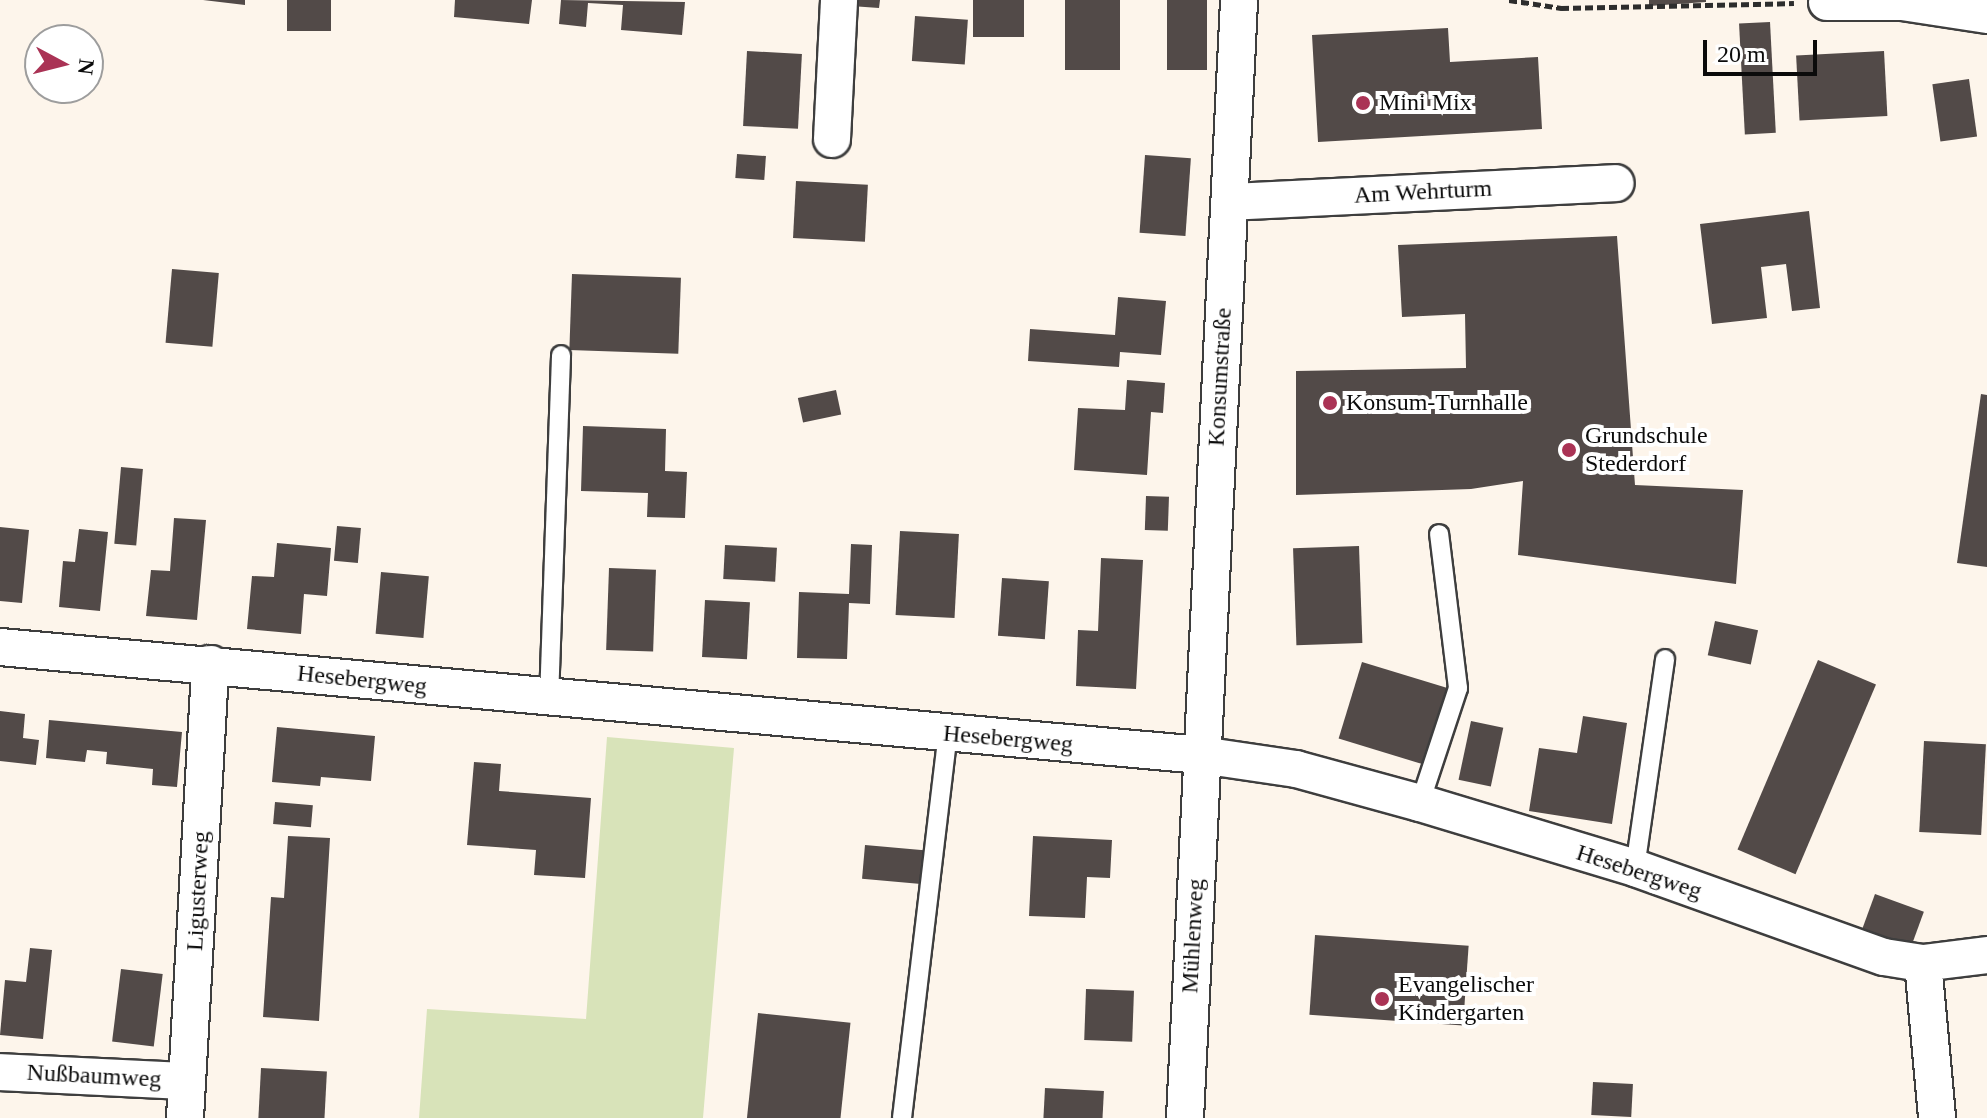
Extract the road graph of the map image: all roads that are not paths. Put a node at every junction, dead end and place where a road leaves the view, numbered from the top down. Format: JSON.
{"nodes":[{"id":1,"x":839,"y":0,"type":"edge"},
{"id":2,"x":1239,"y":0,"type":"edge"},
{"id":3,"x":1827,"y":2,"type":"edge"},
{"id":4,"x":1987,"y":15,"type":"edge"},
{"id":5,"x":832,"y":139,"type":"dead end"},
{"id":6,"x":1616,"y":183,"type":"dead end"},
{"id":7,"x":1230,"y":202,"type":"junction"},
{"id":8,"x":561,"y":355,"type":"dead end"},
{"id":9,"x":1439,"y":534,"type":"dead end"},
{"id":10,"x":0,"y":647,"type":"edge"},
{"id":11,"x":1665,"y":659,"type":"dead end"},
{"id":12,"x":210,"y":664,"type":"junction"},
{"id":13,"x":549,"y":700,"type":"junction"},
{"id":14,"x":948,"y":735,"type":"junction"},
{"id":15,"x":1201,"y":755,"type":"junction"},
{"id":16,"x":1420,"y":803,"type":"junction"},
{"id":17,"x":1635,"y":868,"type":"junction"},
{"id":18,"x":1987,"y":955,"type":"edge"},
{"id":19,"x":1923,"y":963,"type":"junction"},
{"id":20,"x":0,"y":1072,"type":"edge"},
{"id":21,"x":187,"y":1081,"type":"junction"},
{"id":22,"x":185,"y":1118,"type":"edge"},
{"id":23,"x":902,"y":1118,"type":"edge"},
{"id":24,"x":1185,"y":1118,"type":"edge"},
{"id":25,"x":1937,"y":1118,"type":"edge"}],
"edges":[{"from":1,"to":5,"type":"street"},
{"from":2,"to":7,"type":"street","name":"Konsumstraße"},
{"from":3,"to":4,"type":"street"},
{"from":6,"to":7,"type":"street","name":"Am Wehrturm"},
{"from":7,"to":15,"type":"street","name":"Konsumstraße"},
{"from":8,"to":13,"type":"lane"},
{"from":9,"to":16,"type":"lane"},
{"from":10,"to":12,"type":"street","name":"Hesebergweg"},
{"from":11,"to":17,"type":"lane"},
{"from":12,"to":13,"type":"street","name":"Hesebergweg"},
{"from":12,"to":21,"type":"street","name":"Ligusterweg"},
{"from":13,"to":14,"type":"street","name":"Hesebergweg"},
{"from":14,"to":15,"type":"street","name":"Hesebergweg"},
{"from":14,"to":23,"type":"lane"},
{"from":15,"to":16,"type":"street","name":"Hesebergweg"},
{"from":15,"to":24,"type":"street","name":"Mühlenweg"},
{"from":16,"to":17,"type":"street","name":"Hesebergweg"},
{"from":17,"to":19,"type":"street","name":"Hesebergweg"},
{"from":18,"to":19,"type":"street","name":"Hesebergweg"},
{"from":19,"to":25,"type":"street"},
{"from":20,"to":21,"type":"street","name":"Nußbaumweg"},
{"from":21,"to":22,"type":"street","name":"Ligusterweg"}]}
